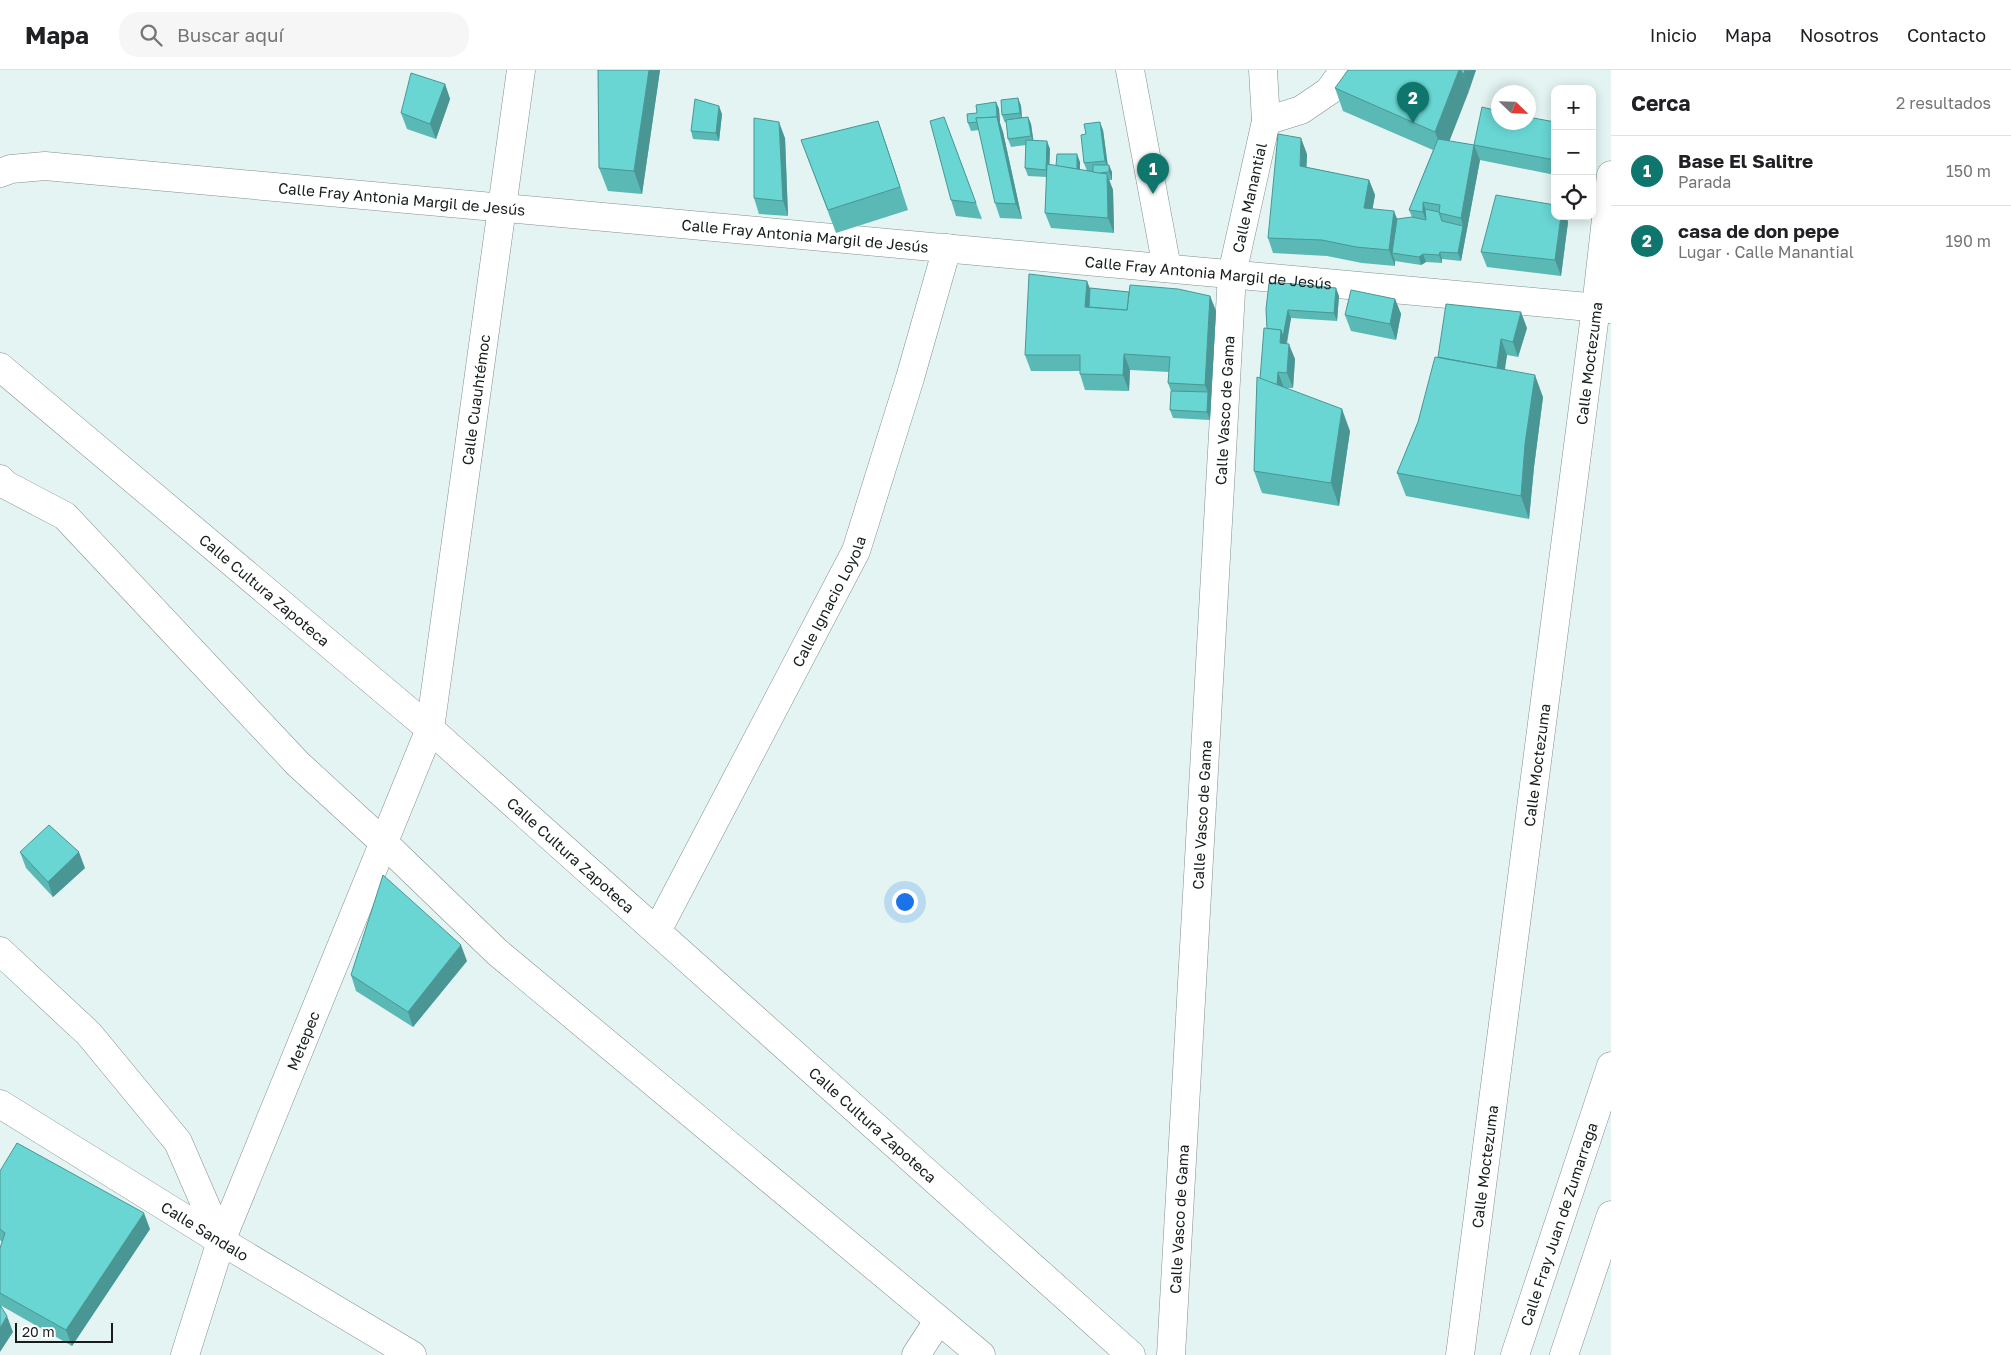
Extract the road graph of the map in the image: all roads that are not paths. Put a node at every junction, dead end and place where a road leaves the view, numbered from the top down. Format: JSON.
{"nodes":[{"id":1,"x":521,"y":70,"type":"edge"},
{"id":2,"x":1130,"y":70,"type":"edge"},
{"id":3,"x":1264,"y":70,"type":"edge"},
{"id":4,"x":1344,"y":70,"type":"edge"},
{"id":5,"x":1266,"y":121,"type":"junction"},
{"id":6,"x":0,"y":173,"type":"edge"},
{"id":7,"x":1611,"y":175,"type":"edge"},
{"id":8,"x":503,"y":208,"type":"junction"},
{"id":9,"x":947,"y":248,"type":"junction"},
{"id":10,"x":1167,"y":268,"type":"junction"},
{"id":11,"x":1232,"y":274,"type":"junction"},
{"id":12,"x":1603,"y":308,"type":"edge"},
{"id":13,"x":0,"y":367,"type":"edge"},
{"id":14,"x":0,"y":479,"type":"edge"},
{"id":15,"x":430,"y":730,"type":"junction"},
{"id":16,"x":384,"y":843,"type":"junction"},
{"id":17,"x":657,"y":931,"type":"junction"},
{"id":18,"x":0,"y":951,"type":"edge"},
{"id":19,"x":1611,"y":1066,"type":"edge"},
{"id":20,"x":0,"y":1104,"type":"edge"},
{"id":21,"x":1611,"y":1215,"type":"edge"},
{"id":22,"x":221,"y":1241,"type":"junction"},
{"id":23,"x":938,"y":1320,"type":"junction"},
{"id":24,"x":185,"y":1355,"type":"edge"},
{"id":25,"x":412,"y":1355,"type":"edge"},
{"id":26,"x":916,"y":1355,"type":"edge"},
{"id":27,"x":981,"y":1355,"type":"edge"},
{"id":28,"x":1131,"y":1355,"type":"edge"},
{"id":29,"x":1171,"y":1355,"type":"edge"},
{"id":30,"x":1460,"y":1355,"type":"edge"},
{"id":31,"x":1515,"y":1355,"type":"edge"},
{"id":32,"x":1564,"y":1355,"type":"edge"}],
"edges":[{"from":1,"to":8,"type":"street","name":"Calle Cuauhtémoc"},
{"from":2,"to":10,"type":"street"},
{"from":3,"to":5,"type":"street","name":"Calle Manantial"},
{"from":4,"to":5,"type":"street"},
{"from":5,"to":11,"type":"street","name":"Calle Manantial"},
{"from":6,"to":8,"type":"street","name":"Calle Fray Antonia Margil de Jesús"},
{"from":7,"to":12,"type":"street","name":"Calle Moctezuma"},
{"from":8,"to":9,"type":"street","name":"Calle Fray Antonia Margil de Jesús"},
{"from":8,"to":15,"type":"street","name":"Calle Cuauhtémoc"},
{"from":9,"to":10,"type":"street","name":"Calle Fray Antonia Margil de Jesús"},
{"from":9,"to":17,"type":"street","name":"Calle Ignacio Loyola"},
{"from":10,"to":11,"type":"street","name":"Calle Fray Antonia Margil de Jesús"},
{"from":11,"to":12,"type":"street","name":"Calle Fray Antonia Margil de Jesús"},
{"from":11,"to":29,"type":"street","name":"Calle Vasco de Gama"},
{"from":12,"to":30,"type":"street","name":"Calle Moctezuma"},
{"from":13,"to":15,"type":"street","name":"Calle Cultura Zapoteca"},
{"from":14,"to":16,"type":"street"},
{"from":15,"to":16,"type":"street","name":"Metepec"},
{"from":15,"to":17,"type":"street","name":"Calle Cultura Zapoteca"},
{"from":16,"to":22,"type":"street","name":"Metepec"},
{"from":16,"to":23,"type":"street"},
{"from":17,"to":28,"type":"street","name":"Calle Cultura Zapoteca"},
{"from":18,"to":22,"type":"street"},
{"from":19,"to":31,"type":"street","name":"Calle Fray Juan de Zumarraga"},
{"from":20,"to":22,"type":"street","name":"Calle Sandalo"},
{"from":21,"to":32,"type":"street"},
{"from":22,"to":24,"type":"street","name":"Metepec"},
{"from":22,"to":25,"type":"street","name":"Calle Sandalo"},
{"from":23,"to":26,"type":"street"},
{"from":23,"to":27,"type":"street"}]}
